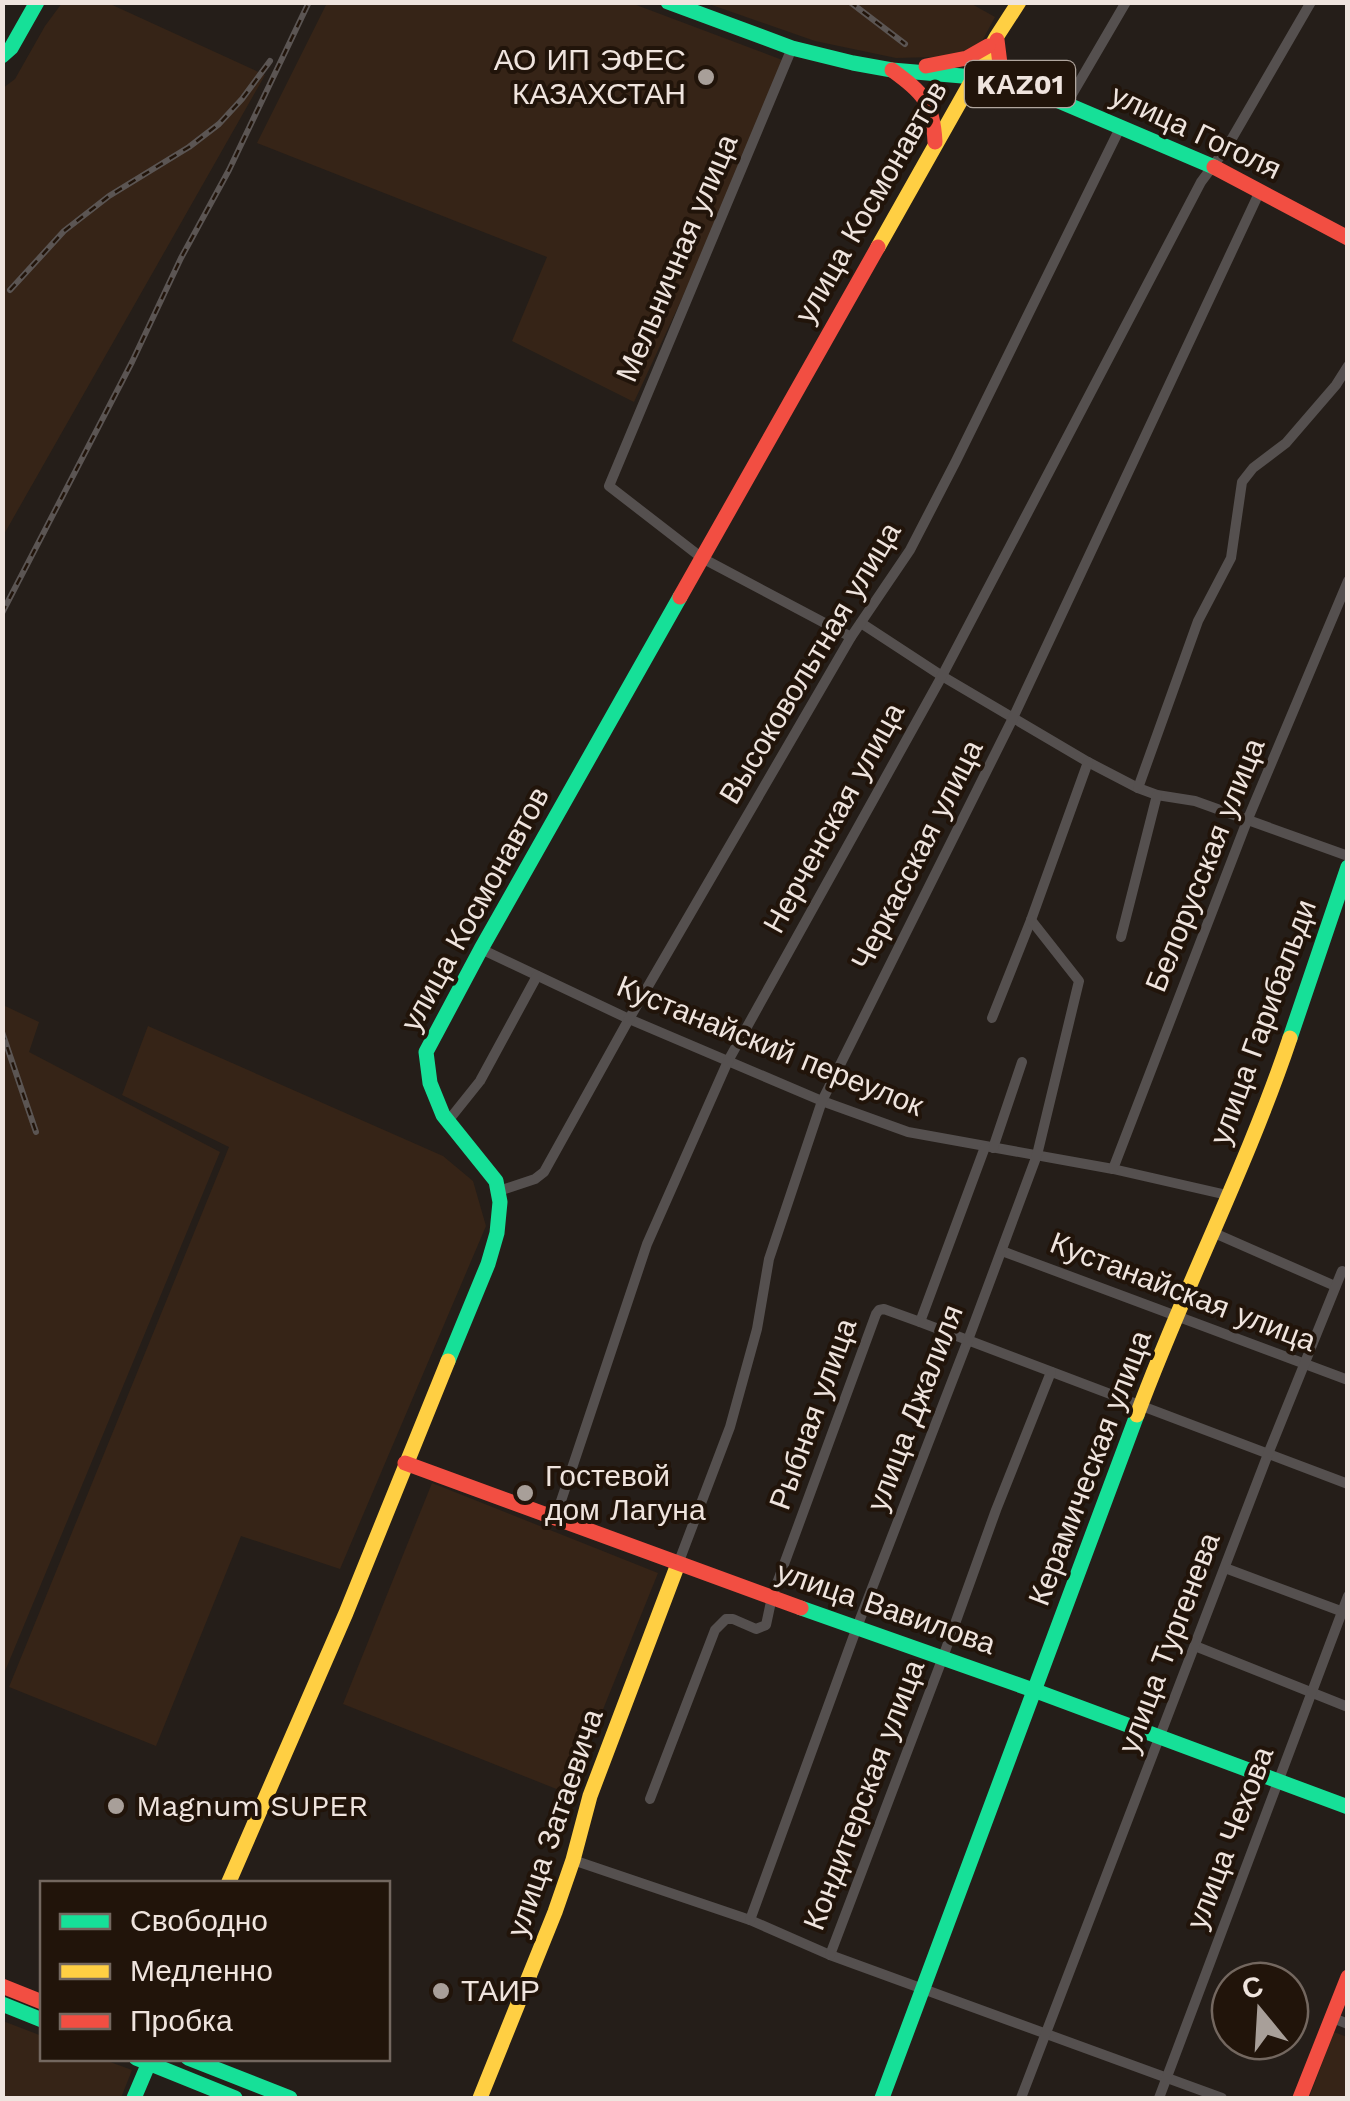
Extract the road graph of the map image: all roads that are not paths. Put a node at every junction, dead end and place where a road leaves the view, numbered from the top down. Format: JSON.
{"nodes":[{"id":1,"x":37,"y":2,"type":"edge"},
{"id":2,"x":668,"y":2,"type":"edge"},
{"id":3,"x":1019,"y":2,"type":"edge"},
{"id":4,"x":1126,"y":2,"type":"edge"},
{"id":5,"x":1311,"y":2,"type":"edge"},
{"id":6,"x":997,"y":36,"type":"junction"},
{"id":7,"x":792,"y":48,"type":"junction"},
{"id":8,"x":2,"y":56,"type":"edge"},
{"id":9,"x":892,"y":70,"type":"junction"},
{"id":10,"x":974,"y":77,"type":"junction"},
{"id":11,"x":1020,"y":84,"type":"junction"},
{"id":12,"x":1066,"y":103,"type":"junction"},
{"id":13,"x":1121,"y":126,"type":"junction"},
{"id":14,"x":936,"y":144,"type":"junction"},
{"id":15,"x":1212,"y":166,"type":"junction"},
{"id":16,"x":1260,"y":191,"type":"junction"},
{"id":17,"x":1348,"y":238,"type":"edge"},
{"id":18,"x":1348,"y":366,"type":"edge"},
{"id":19,"x":702,"y":558,"type":"junction"},
{"id":20,"x":1348,"y":581,"type":"edge"},
{"id":21,"x":861,"y":622,"type":"junction"},
{"id":22,"x":851,"y":637,"type":"junction"},
{"id":23,"x":942,"y":676,"type":"junction"},
{"id":24,"x":1013,"y":718,"type":"junction"},
{"id":25,"x":1088,"y":762,"type":"junction"},
{"id":26,"x":1138,"y":788,"type":"junction"},
{"id":27,"x":1157,"y":796,"type":"junction"},
{"id":28,"x":1247,"y":821,"type":"junction"},
{"id":29,"x":1348,"y":856,"type":"edge"},
{"id":30,"x":1348,"y":867,"type":"edge"},
{"id":31,"x":1031,"y":920,"type":"junction"},
{"id":32,"x":1121,"y":937,"type":"dead end"},
{"id":33,"x":481,"y":950,"type":"junction"},
{"id":34,"x":538,"y":976,"type":"junction"},
{"id":35,"x":992,"y":1018,"type":"dead end"},
{"id":36,"x":630,"y":1019,"type":"junction"},
{"id":37,"x":728,"y":1061,"type":"junction"},
{"id":38,"x":1022,"y":1062,"type":"dead end"},
{"id":39,"x":822,"y":1101,"type":"junction"},
{"id":40,"x":448,"y":1122,"type":"junction"},
{"id":41,"x":989,"y":1148,"type":"junction"},
{"id":42,"x":1037,"y":1155,"type":"junction"},
{"id":43,"x":1113,"y":1169,"type":"junction"},
{"id":44,"x":500,"y":1191,"type":"junction"},
{"id":45,"x":1227,"y":1195,"type":"junction"},
{"id":46,"x":1212,"y":1232,"type":"junction"},
{"id":47,"x":1002,"y":1251,"type":"junction"},
{"id":48,"x":1345,"y":1275,"type":"edge"},
{"id":49,"x":1335,"y":1286,"type":"junction"},
{"id":50,"x":1177,"y":1315,"type":"junction"},
{"id":51,"x":920,"y":1322,"type":"junction"},
{"id":52,"x":968,"y":1340,"type":"junction"},
{"id":53,"x":1304,"y":1364,"type":"junction"},
{"id":54,"x":1051,"y":1372,"type":"junction"},
{"id":55,"x":1348,"y":1380,"type":"edge"},
{"id":56,"x":1140,"y":1404,"type":"junction"},
{"id":57,"x":1268,"y":1454,"type":"junction"},
{"id":58,"x":405,"y":1462,"type":"junction"},
{"id":59,"x":1348,"y":1484,"type":"edge"},
{"id":60,"x":555,"y":1519,"type":"junction"},
{"id":61,"x":678,"y":1564,"type":"junction"},
{"id":62,"x":1224,"y":1568,"type":"junction"},
{"id":63,"x":1348,"y":1596,"type":"edge"},
{"id":64,"x":772,"y":1597,"type":"junction"},
{"id":65,"x":1344,"y":1613,"type":"edge"},
{"id":66,"x":857,"y":1627,"type":"junction"},
{"id":67,"x":1195,"y":1646,"type":"junction"},
{"id":68,"x":943,"y":1657,"type":"junction"},
{"id":69,"x":1036,"y":1691,"type":"junction"},
{"id":70,"x":1311,"y":1694,"type":"junction"},
{"id":71,"x":1348,"y":1707,"type":"edge"},
{"id":72,"x":1160,"y":1737,"type":"junction"},
{"id":73,"x":1279,"y":1780,"type":"junction"},
{"id":74,"x":650,"y":1799,"type":"dead end"},
{"id":75,"x":1348,"y":1808,"type":"edge"},
{"id":76,"x":573,"y":1860,"type":"junction"},
{"id":77,"x":229,"y":1881,"type":"edge"},
{"id":78,"x":750,"y":1920,"type":"junction"},
{"id":79,"x":830,"y":1955,"type":"junction"},
{"id":80,"x":1348,"y":1978,"type":"edge"},
{"id":81,"x":2,"y":1986,"type":"edge"},
{"id":82,"x":923,"y":1988,"type":"junction"},
{"id":83,"x":40,"y":2001,"type":"edge"},
{"id":84,"x":2,"y":2004,"type":"edge"},
{"id":85,"x":40,"y":2019,"type":"edge"},
{"id":86,"x":1340,"y":2021,"type":"edge"},
{"id":87,"x":1046,"y":2033,"type":"junction"},
{"id":88,"x":146,"y":2061,"type":"edge"},
{"id":89,"x":148,"y":2061,"type":"edge"},
{"id":90,"x":209,"y":2064,"type":"edge"},
{"id":91,"x":1167,"y":2079,"type":"junction"},
{"id":92,"x":134,"y":2098,"type":"edge"},
{"id":93,"x":236,"y":2098,"type":"edge"},
{"id":94,"x":290,"y":2098,"type":"edge"},
{"id":95,"x":480,"y":2098,"type":"edge"},
{"id":96,"x":882,"y":2098,"type":"edge"},
{"id":97,"x":1021,"y":2098,"type":"edge"},
{"id":98,"x":1160,"y":2098,"type":"edge"},
{"id":99,"x":1222,"y":2098,"type":"edge"},
{"id":100,"x":1300,"y":2098,"type":"edge"}],
"edges":[{"from":1,"to":8,"type":"main road"},
{"from":2,"to":7,"type":"main road","name":"улица Гоголя","number":"KАZ01"},
{"from":3,"to":6,"type":"main road","name":"улица Космонавтов"},
{"from":4,"to":12,"type":"street"},
{"from":5,"to":15,"type":"street","name":"Нерченская улица"},
{"from":6,"to":9,"type":"main road"},
{"from":6,"to":10,"type":"main road","name":"улица Космонавтов"},
{"from":6,"to":11,"type":"main road"},
{"from":7,"to":9,"type":"main road","name":"улица Гоголя","number":"KАZ01"},
{"from":7,"to":19,"type":"street","name":"Мельничная улица"},
{"from":9,"to":10,"type":"main road","name":"улица Гоголя","number":"KАZ01"},
{"from":9,"to":14,"type":"main road"},
{"from":10,"to":11,"type":"main road","name":"улица Гоголя","number":"KАZ01"},
{"from":10,"to":14,"type":"main road","name":"улица Космонавтов"},
{"from":11,"to":12,"type":"main road","name":"улица Гоголя","number":"KАZ01"},
{"from":12,"to":13,"type":"main road","name":"улица Гоголя","number":"KАZ01"},
{"from":13,"to":15,"type":"main road","name":"улица Гоголя","number":"KАZ01"},
{"from":13,"to":21,"type":"street","name":"Высоковольтная улица"},
{"from":14,"to":19,"type":"main road","name":"улица Космонавтов"},
{"from":15,"to":16,"type":"main road","name":"улица Гоголя","number":"KАZ01"},
{"from":15,"to":23,"type":"street","name":"Нерченская улица"},
{"from":16,"to":17,"type":"main road","name":"улица Гоголя","number":"KАZ01"},
{"from":16,"to":24,"type":"street","name":"Черкасская улица"},
{"from":18,"to":26,"type":"street"},
{"from":19,"to":22,"type":"street"},
{"from":19,"to":33,"type":"main road","name":"улица Космонавтов"},
{"from":20,"to":28,"type":"street","name":"Белорусская улица"},
{"from":21,"to":22,"type":"street","name":"Высоковольтная улица"},
{"from":21,"to":23,"type":"street"},
{"from":22,"to":36,"type":"street","name":"Высоковольтная улица"},
{"from":23,"to":24,"type":"street"},
{"from":23,"to":37,"type":"street","name":"Нерченская улица"},
{"from":24,"to":25,"type":"street"},
{"from":24,"to":39,"type":"street","name":"Черкасская улица"},
{"from":25,"to":26,"type":"street"},
{"from":25,"to":31,"type":"street"},
{"from":26,"to":27,"type":"street"},
{"from":27,"to":28,"type":"street"},
{"from":27,"to":32,"type":"street"},
{"from":28,"to":29,"type":"street"},
{"from":28,"to":43,"type":"street","name":"Белорусская улица"},
{"from":30,"to":45,"type":"main road","name":"улица Гарибальди"},
{"from":31,"to":35,"type":"street"},
{"from":31,"to":42,"type":"street","name":"улица Джалиля"},
{"from":33,"to":34,"type":"street","name":"Кустанайский переулок"},
{"from":33,"to":40,"type":"main road","name":"улица Космонавтов"},
{"from":34,"to":36,"type":"street","name":"Кустанайский переулок"},
{"from":34,"to":40,"type":"street"},
{"from":36,"to":37,"type":"street","name":"Кустанайский переулок"},
{"from":36,"to":44,"type":"street","name":"Высоковольтная улица"},
{"from":37,"to":39,"type":"street","name":"Кустанайский переулок"},
{"from":37,"to":60,"type":"street","name":"Нерченская улица"},
{"from":38,"to":41,"type":"street"},
{"from":39,"to":41,"type":"street","name":"Кустанайский переулок"},
{"from":39,"to":61,"type":"street","name":"Черкасская улица"},
{"from":40,"to":44,"type":"main road","name":"улица Космонавтов"},
{"from":41,"to":42,"type":"street","name":"Кустанайский переулок"},
{"from":41,"to":51,"type":"street"},
{"from":42,"to":43,"type":"street","name":"Кустанайский переулок"},
{"from":42,"to":47,"type":"street","name":"улица Джалиля"},
{"from":43,"to":45,"type":"street","name":"Кустанайский переулок"},
{"from":44,"to":58,"type":"main road"},
{"from":45,"to":46,"type":"main road","name":"Керамическая улица"},
{"from":46,"to":49,"type":"street"},
{"from":46,"to":50,"type":"main road","name":"Керамическая улица"},
{"from":47,"to":50,"type":"street","name":"Кустанайская улица"},
{"from":47,"to":52,"type":"street","name":"улица Джалиля"},
{"from":48,"to":49,"type":"street","name":"улица Тургенева"},
{"from":49,"to":53,"type":"street","name":"улица Тургенева"},
{"from":50,"to":53,"type":"street","name":"Кустанайская улица"},
{"from":50,"to":56,"type":"main road","name":"Керамическая улица"},
{"from":51,"to":52,"type":"street"},
{"from":51,"to":64,"type":"street","name":"Рыбная улица"},
{"from":52,"to":54,"type":"street"},
{"from":52,"to":66,"type":"street","name":"улица Джалиля"},
{"from":53,"to":55,"type":"street","name":"Кустанайская улица"},
{"from":53,"to":57,"type":"street","name":"улица Тургенева"},
{"from":54,"to":56,"type":"street"},
{"from":54,"to":68,"type":"street","name":"Кондитерская улица"},
{"from":56,"to":57,"type":"street"},
{"from":56,"to":69,"type":"main road","name":"Керамическая улица"},
{"from":57,"to":59,"type":"street"},
{"from":57,"to":62,"type":"street","name":"улица Тургенева"},
{"from":58,"to":60,"type":"main road","name":"улица Вавилова"},
{"from":58,"to":77,"type":"main road"},
{"from":60,"to":61,"type":"main road","name":"улица Вавилова"},
{"from":61,"to":64,"type":"main road","name":"улица Вавилова"},
{"from":61,"to":76,"type":"main road","name":"улица Затаевича"},
{"from":62,"to":65,"type":"street"},
{"from":62,"to":67,"type":"street","name":"улица Тургенева"},
{"from":63,"to":65,"type":"street","name":"улица Чехова"},
{"from":64,"to":66,"type":"main road","name":"улица Вавилова"},
{"from":64,"to":74,"type":"street"},
{"from":65,"to":70,"type":"street","name":"улица Чехова"},
{"from":66,"to":68,"type":"main road","name":"улица Вавилова"},
{"from":66,"to":78,"type":"street","name":"улица Джалиля"},
{"from":67,"to":70,"type":"street"},
{"from":67,"to":72,"type":"street","name":"улица Тургенева"},
{"from":68,"to":69,"type":"main road","name":"улица Вавилова"},
{"from":68,"to":79,"type":"street","name":"Кондитерская улица"},
{"from":69,"to":72,"type":"main road","name":"улица Вавилова"},
{"from":69,"to":82,"type":"main road","name":"Керамическая улица"},
{"from":70,"to":71,"type":"street"},
{"from":70,"to":73,"type":"street","name":"улица Чехова"},
{"from":72,"to":73,"type":"main road","name":"улица Вавилова"},
{"from":72,"to":87,"type":"street","name":"улица Тургенева"},
{"from":73,"to":75,"type":"main road","name":"улица Вавилова"},
{"from":73,"to":91,"type":"street","name":"улица Чехова"},
{"from":76,"to":78,"type":"street"},
{"from":76,"to":95,"type":"main road","name":"улица Затаевича"},
{"from":78,"to":79,"type":"street"},
{"from":79,"to":82,"type":"street"},
{"from":80,"to":86,"type":"main road"},
{"from":81,"to":83,"type":"main road"},
{"from":82,"to":87,"type":"street"},
{"from":82,"to":96,"type":"main road","name":"Керамическая улица"},
{"from":84,"to":85,"type":"main road"},
{"from":86,"to":100,"type":"main road"},
{"from":87,"to":91,"type":"street"},
{"from":87,"to":97,"type":"street","name":"улица Тургенева"},
{"from":88,"to":92,"type":"main road"},
{"from":89,"to":93,"type":"main road"},
{"from":90,"to":94,"type":"main road"},
{"from":91,"to":98,"type":"street","name":"улица Чехова"},
{"from":91,"to":99,"type":"street"}]}
